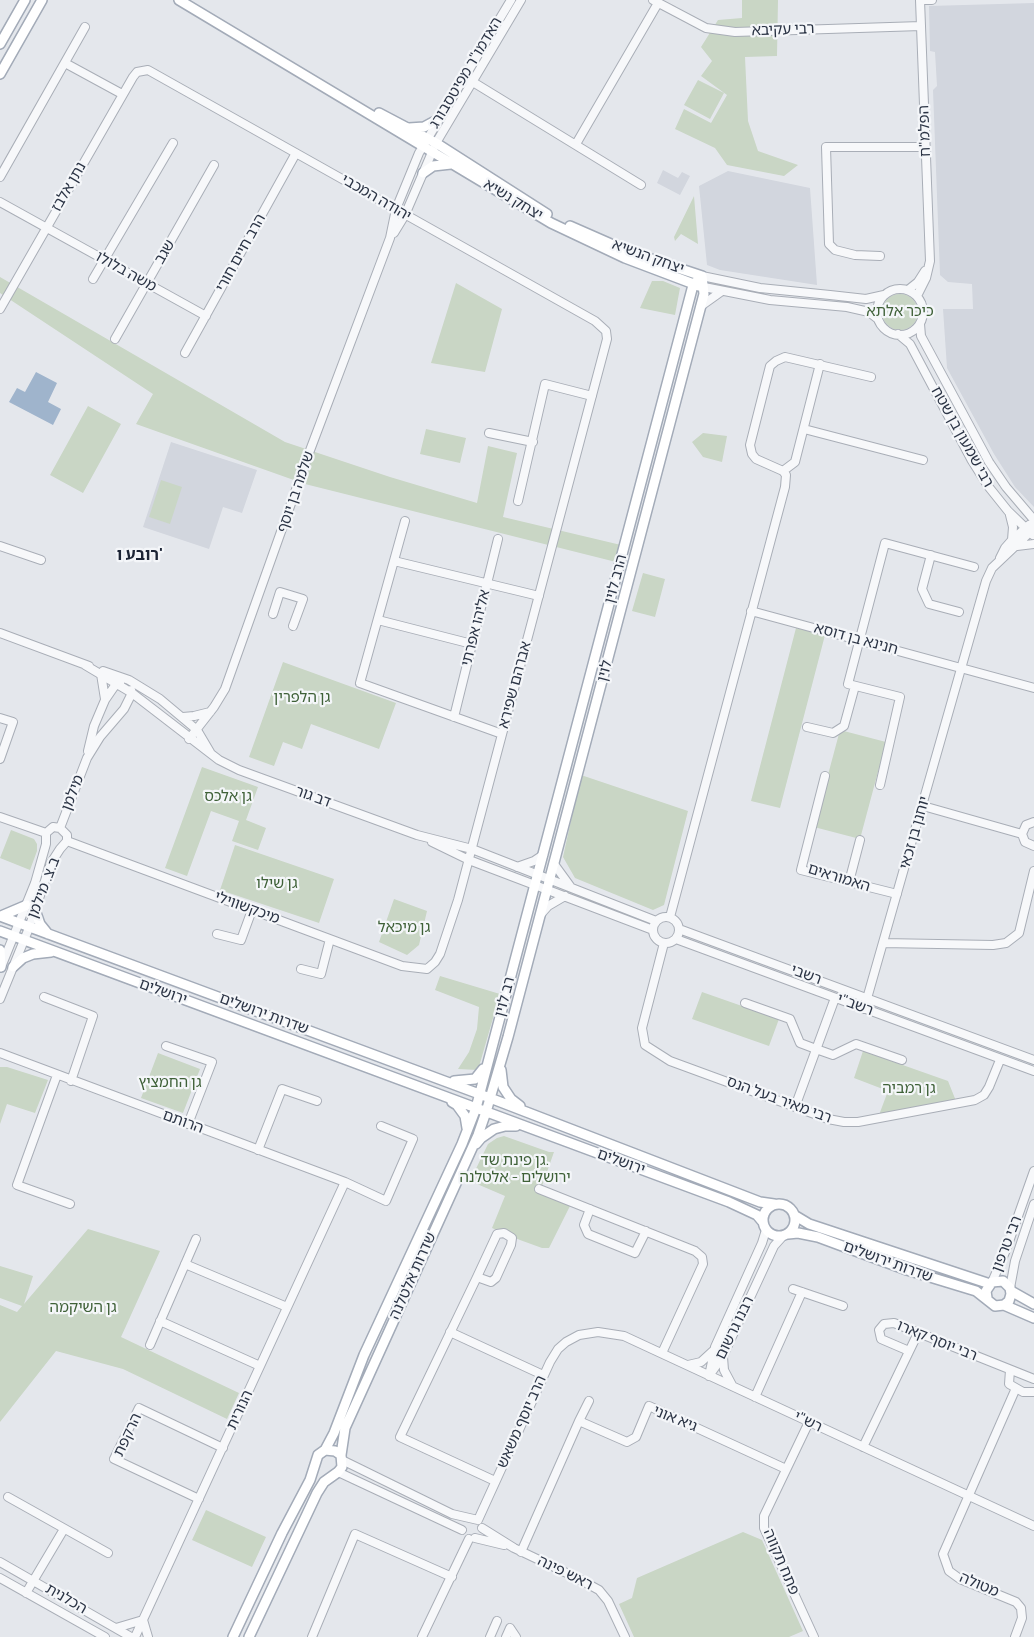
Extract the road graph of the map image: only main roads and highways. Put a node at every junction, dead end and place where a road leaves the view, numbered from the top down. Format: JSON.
{"nodes":[{"id":1,"x":25,"y":0,"type":"edge"},
{"id":2,"x":42,"y":0,"type":"edge"},
{"id":3,"x":179,"y":0,"type":"edge"},
{"id":4,"x":187,"y":0,"type":"edge"},
{"id":5,"x":0,"y":44,"type":"edge"},
{"id":6,"x":0,"y":74,"type":"edge"},
{"id":7,"x":437,"y":120,"type":"road end"},
{"id":8,"x":408,"y":128,"type":"junction"},
{"id":9,"x":424,"y":142,"type":"junction"},
{"id":10,"x":434,"y":148,"type":"junction"},
{"id":11,"x":452,"y":164,"type":"junction"},
{"id":12,"x":423,"y":172,"type":"road end"},
{"id":13,"x":702,"y":276,"type":"junction"},
{"id":14,"x":676,"y":278,"type":"junction"},
{"id":15,"x":694,"y":284,"type":"junction"},
{"id":16,"x":704,"y":287,"type":"junction"},
{"id":17,"x":688,"y":302,"type":"junction"},
{"id":18,"x":534,"y":885,"type":"joint"},
{"id":19,"x":0,"y":916,"type":"edge"},
{"id":20,"x":0,"y":931,"type":"edge"},
{"id":21,"x":48,"y":934,"type":"junction"},
{"id":22,"x":0,"y":950,"type":"edge"},
{"id":23,"x":55,"y":952,"type":"junction"},
{"id":24,"x":13,"y":967,"type":"road end"},
{"id":25,"x":1,"y":968,"type":"edge"},
{"id":26,"x":488,"y":1062,"type":"junction"},
{"id":27,"x":500,"y":1065,"type":"junction"},
{"id":28,"x":441,"y":1079,"type":"junction"},
{"id":29,"x":480,"y":1094,"type":"junction"},
{"id":30,"x":440,"y":1095,"type":"junction"},
{"id":31,"x":490,"y":1098,"type":"junction"},
{"id":32,"x":476,"y":1108,"type":"junction"},
{"id":33,"x":486,"y":1112,"type":"junction"},
{"id":34,"x":528,"y":1112,"type":"junction"},
{"id":35,"x":527,"y":1128,"type":"junction"},
{"id":36,"x":466,"y":1134,"type":"junction"},
{"id":37,"x":470,"y":1151,"type":"junction"},
{"id":38,"x":774,"y":1204,"type":"junction"},
{"id":39,"x":794,"y":1215,"type":"junction"},
{"id":40,"x":764,"y":1225,"type":"junction"},
{"id":41,"x":785,"y":1235,"type":"junction"},
{"id":42,"x":991,"y":1283,"type":"junction"},
{"id":43,"x":1011,"y":1289,"type":"junction"},
{"id":44,"x":987,"y":1298,"type":"junction"},
{"id":45,"x":1034,"y":1304,"type":"edge"},
{"id":46,"x":1004,"y":1305,"type":"junction"},
{"id":47,"x":1034,"y":1318,"type":"edge"},
{"id":48,"x":325,"y":1450,"type":"junction"},
{"id":49,"x":342,"y":1457,"type":"junction"},
{"id":50,"x":316,"y":1463,"type":"junction"},
{"id":51,"x":335,"y":1474,"type":"junction"},
{"id":52,"x":233,"y":1637,"type":"edge"},
{"id":53,"x":249,"y":1637,"type":"edge"}],
"edges":[{"from":1,"to":5,"type":"main road"},
{"from":2,"to":6,"type":"main road"},
{"from":3,"to":9,"type":"main road","name":"יצחק נשיא"},
{"from":4,"to":8,"type":"main road"},
{"from":7,"to":8,"type":"main road"},
{"from":8,"to":9,"type":"main road","name":"יצחק נשיא"},
{"from":9,"to":10,"type":"main road","name":"יצחק נשיא"},
{"from":10,"to":11,"type":"main road","name":"יצחק נשיא"},
{"from":10,"to":13,"type":"main road","name":"יצחק הנשיא"},
{"from":11,"to":12,"type":"main road"},
{"from":11,"to":14,"type":"main road","name":"יצחק נשיא"},
{"from":13,"to":15,"type":"main road","name":"הרב לוין"},
{"from":13,"to":16,"type":"main road","name":"לוין"},
{"from":14,"to":15,"type":"main road","name":"יצחק נשיא"},
{"from":14,"to":17,"type":"main road"},
{"from":15,"to":16,"type":"main road","name":"יצחק נשיא"},
{"from":15,"to":17,"type":"main road","name":"הרב לוין"},
{"from":16,"to":27,"type":"main road","name":"לוין"},
{"from":17,"to":18,"type":"main road","name":"הרב לוין"},
{"from":18,"to":26,"type":"main road","name":"רב לוין"},
{"from":19,"to":21,"type":"main road","name":"שדרות ירושלים"},
{"from":19,"to":21,"type":"main road"},
{"from":20,"to":23,"type":"main road"},
{"from":21,"to":28,"type":"main road","name":"שדרות ירושלים"},
{"from":22,"to":25,"type":"main road"},
{"from":23,"to":24,"type":"main road"},
{"from":23,"to":30,"type":"main road","name":"ירושלים"},
{"from":26,"to":28,"type":"main road"},
{"from":26,"to":29,"type":"main road","name":"רב לוין"},
{"from":27,"to":31,"type":"main road","name":"לוין"},
{"from":27,"to":34,"type":"main road"},
{"from":28,"to":29,"type":"main road","name":"שדרות ירושלים"},
{"from":29,"to":31,"type":"main road","name":"שדרות ירושלים"},
{"from":29,"to":32,"type":"main road","name":"רב לוין"},
{"from":30,"to":32,"type":"main road"},
{"from":30,"to":36,"type":"main road"},
{"from":31,"to":33,"type":"main road","name":"שדרות אלטלנה"},
{"from":31,"to":34,"type":"main road","name":"שדרות ירושלים"},
{"from":32,"to":33,"type":"main road","name":"ירושלים"},
{"from":32,"to":36,"type":"main road","name":"שדרות אלטלנה"},
{"from":33,"to":35,"type":"main road","name":"ירושלים"},
{"from":33,"to":37,"type":"main road","name":"שדרות אלטלנה"},
{"from":34,"to":38,"type":"main road","name":"ירושלים"},
{"from":35,"to":37,"type":"main road"},
{"from":35,"to":40,"type":"main road","name":"ירושלים"},
{"from":36,"to":48,"type":"main road","name":"שדרות אלטלנה"},
{"from":37,"to":49,"type":"main road","name":"שדרות אלטלנה"},
{"from":38,"to":39,"type":"main road"},
{"from":38,"to":40,"type":"main road"},
{"from":39,"to":41,"type":"main road"},
{"from":39,"to":42,"type":"main road","name":"שדרות ירושלים"},
{"from":40,"to":41,"type":"main road"},
{"from":41,"to":44,"type":"main road","name":"שדרות ירושלים"},
{"from":42,"to":43,"type":"main road"},
{"from":42,"to":44,"type":"main road"},
{"from":43,"to":45,"type":"main road"},
{"from":43,"to":46,"type":"main road"},
{"from":44,"to":46,"type":"main road"},
{"from":46,"to":47,"type":"main road"},
{"from":48,"to":49,"type":"main road"},
{"from":48,"to":50,"type":"main road"},
{"from":49,"to":51,"type":"main road"},
{"from":50,"to":51,"type":"main road"},
{"from":50,"to":52,"type":"main road"},
{"from":51,"to":53,"type":"main road"}]}
